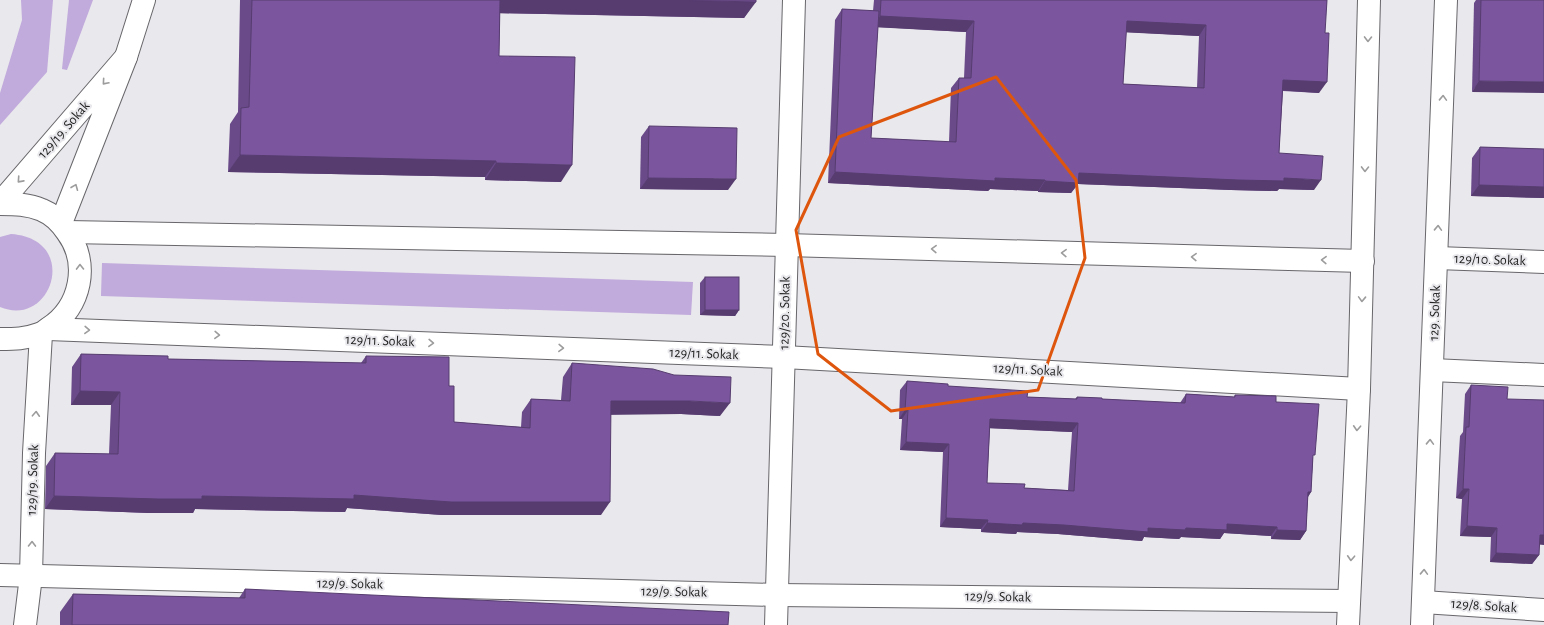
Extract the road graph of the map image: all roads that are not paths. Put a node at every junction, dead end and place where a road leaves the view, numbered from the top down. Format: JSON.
{"nodes":[{"id":1,"x":144,"y":0,"type":"edge"},
{"id":2,"x":794,"y":0,"type":"edge"},
{"id":3,"x":1369,"y":0,"type":"edge"},
{"id":4,"x":1446,"y":0,"type":"edge"},
{"id":5,"x":126,"y":58,"type":"junction"},
{"id":6,"x":0,"y":204,"type":"edge"},
{"id":7,"x":64,"y":228,"type":"junction"},
{"id":8,"x":786,"y":245,"type":"junction"},
{"id":9,"x":1437,"y":258,"type":"junction"},
{"id":10,"x":1363,"y":261,"type":"junction"},
{"id":11,"x":1544,"y":262,"type":"edge"},
{"id":12,"x":44,"y":331,"type":"junction"},
{"id":13,"x":0,"y":339,"type":"edge"},
{"id":14,"x":784,"y":357,"type":"junction"},
{"id":15,"x":1432,"y":370,"type":"junction"},
{"id":16,"x":1544,"y":375,"type":"edge"},
{"id":17,"x":1359,"y":389,"type":"junction"},
{"id":18,"x":0,"y":575,"type":"edge"},
{"id":19,"x":31,"y":576,"type":"junction"},
{"id":20,"x":777,"y":595,"type":"junction"},
{"id":21,"x":1349,"y":601,"type":"junction"},
{"id":22,"x":1423,"y":602,"type":"junction"},
{"id":23,"x":1544,"y":610,"type":"edge"},
{"id":24,"x":25,"y":625,"type":"edge"},
{"id":25,"x":776,"y":625,"type":"edge"},
{"id":26,"x":1348,"y":625,"type":"edge"},
{"id":27,"x":1422,"y":625,"type":"edge"}],
"edges":[{"from":1,"to":5,"type":"street","name":"129/19. Sokak"},
{"from":2,"to":8,"type":"street","name":"129/20. Sokak"},
{"from":3,"to":10,"type":"street","one_way":true},
{"from":9,"to":4,"type":"street","name":"129. Sokak","one_way":true},
{"from":5,"to":6,"type":"street","name":"129/19. Sokak","one_way":true},
{"from":7,"to":5,"type":"street","name":"129/19. Sokak","one_way":true},
{"from":6,"to":7,"type":"street"},
{"from":7,"to":8,"type":"street"},
{"from":12,"to":7,"type":"street","one_way":true},
{"from":10,"to":8,"type":"street","one_way":true},
{"from":8,"to":14,"type":"street","name":"129/20. Sokak"},
{"from":9,"to":11,"type":"street","name":"129/10. Sokak"},
{"from":9,"to":15,"type":"street","name":"129. Sokak"},
{"from":10,"to":17,"type":"street","one_way":true},
{"from":12,"to":13,"type":"street"},
{"from":12,"to":14,"type":"street","name":"129/11. Sokak","one_way":true},
{"from":19,"to":12,"type":"street","name":"129/19. Sokak","one_way":true},
{"from":14,"to":17,"type":"street","name":"129/11. Sokak"},
{"from":14,"to":20,"type":"street","name":"129/20. Sokak"},
{"from":15,"to":16,"type":"street"},
{"from":22,"to":15,"type":"street","name":"129. Sokak","one_way":true},
{"from":17,"to":21,"type":"street","one_way":true},
{"from":18,"to":19,"type":"street","name":"129/9. Sokak"},
{"from":19,"to":20,"type":"street","name":"129/9. Sokak"},
{"from":19,"to":24,"type":"street","name":"129/19. Sokak"},
{"from":20,"to":21,"type":"street","name":"129/9. Sokak"},
{"from":20,"to":25,"type":"street","name":"129/20. Sokak"},
{"from":21,"to":26,"type":"street"},
{"from":22,"to":23,"type":"street","name":"129/8. Sokak"},
{"from":22,"to":27,"type":"street","name":"129. Sokak"}]}
